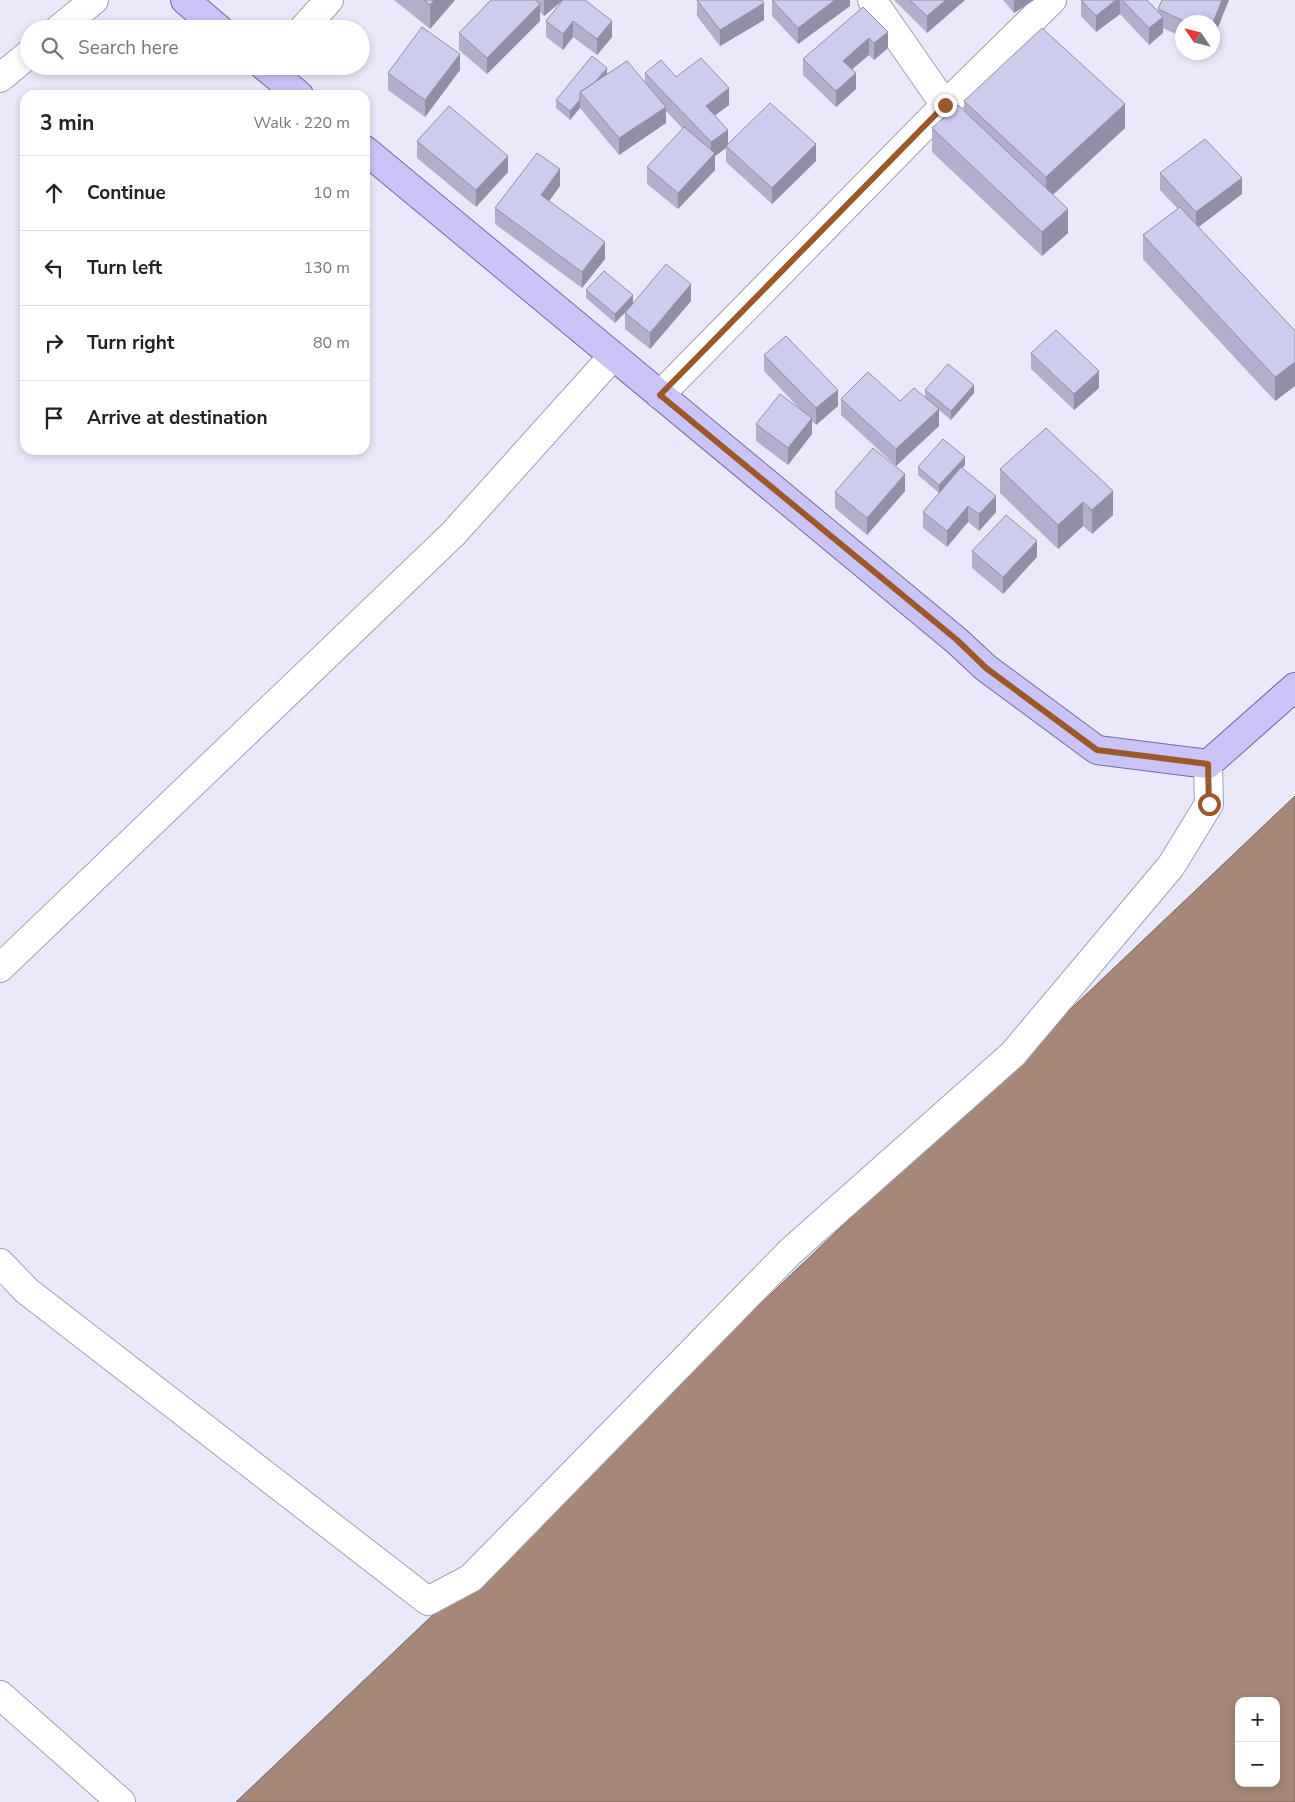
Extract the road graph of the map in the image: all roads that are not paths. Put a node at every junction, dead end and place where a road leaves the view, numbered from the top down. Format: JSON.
{"nodes":[{"id":1,"x":94,"y":0,"type":"edge"},
{"id":2,"x":184,"y":0,"type":"edge"},
{"id":3,"x":329,"y":0,"type":"edge"},
{"id":4,"x":872,"y":0,"type":"edge"},
{"id":5,"x":1052,"y":0,"type":"edge"},
{"id":6,"x":70,"y":20,"type":"edge"},
{"id":7,"x":208,"y":20,"type":"edge"},
{"id":8,"x":311,"y":20,"type":"edge"},
{"id":9,"x":20,"y":61,"type":"edge"},
{"id":10,"x":276,"y":75,"type":"edge"},
{"id":11,"x":0,"y":78,"type":"edge"},
{"id":12,"x":293,"y":90,"type":"edge"},
{"id":13,"x":945,"y":105,"type":"junction"},
{"id":14,"x":370,"y":154,"type":"edge"},
{"id":15,"x":613,"y":356,"type":"junction"},
{"id":16,"x":660,"y":395,"type":"junction"},
{"id":17,"x":1295,"y":687,"type":"edge"},
{"id":18,"x":1208,"y":764,"type":"junction"},
{"id":19,"x":0,"y":968,"type":"edge"},
{"id":20,"x":0,"y":1263,"type":"edge"},
{"id":21,"x":0,"y":1695,"type":"edge"},
{"id":22,"x":121,"y":1802,"type":"edge"}],
"edges":[{"from":1,"to":6,"type":"street"},
{"from":2,"to":7,"type":"main road"},
{"from":3,"to":8,"type":"street"},
{"from":4,"to":13,"type":"street"},
{"from":5,"to":13,"type":"street"},
{"from":9,"to":11,"type":"street"},
{"from":10,"to":12,"type":"main road"},
{"from":13,"to":16,"type":"street"},
{"from":14,"to":15,"type":"main road"},
{"from":15,"to":16,"type":"main road"},
{"from":15,"to":19,"type":"street"},
{"from":16,"to":18,"type":"main road"},
{"from":17,"to":18,"type":"main road"},
{"from":18,"to":20,"type":"street"},
{"from":21,"to":22,"type":"street"}]}
